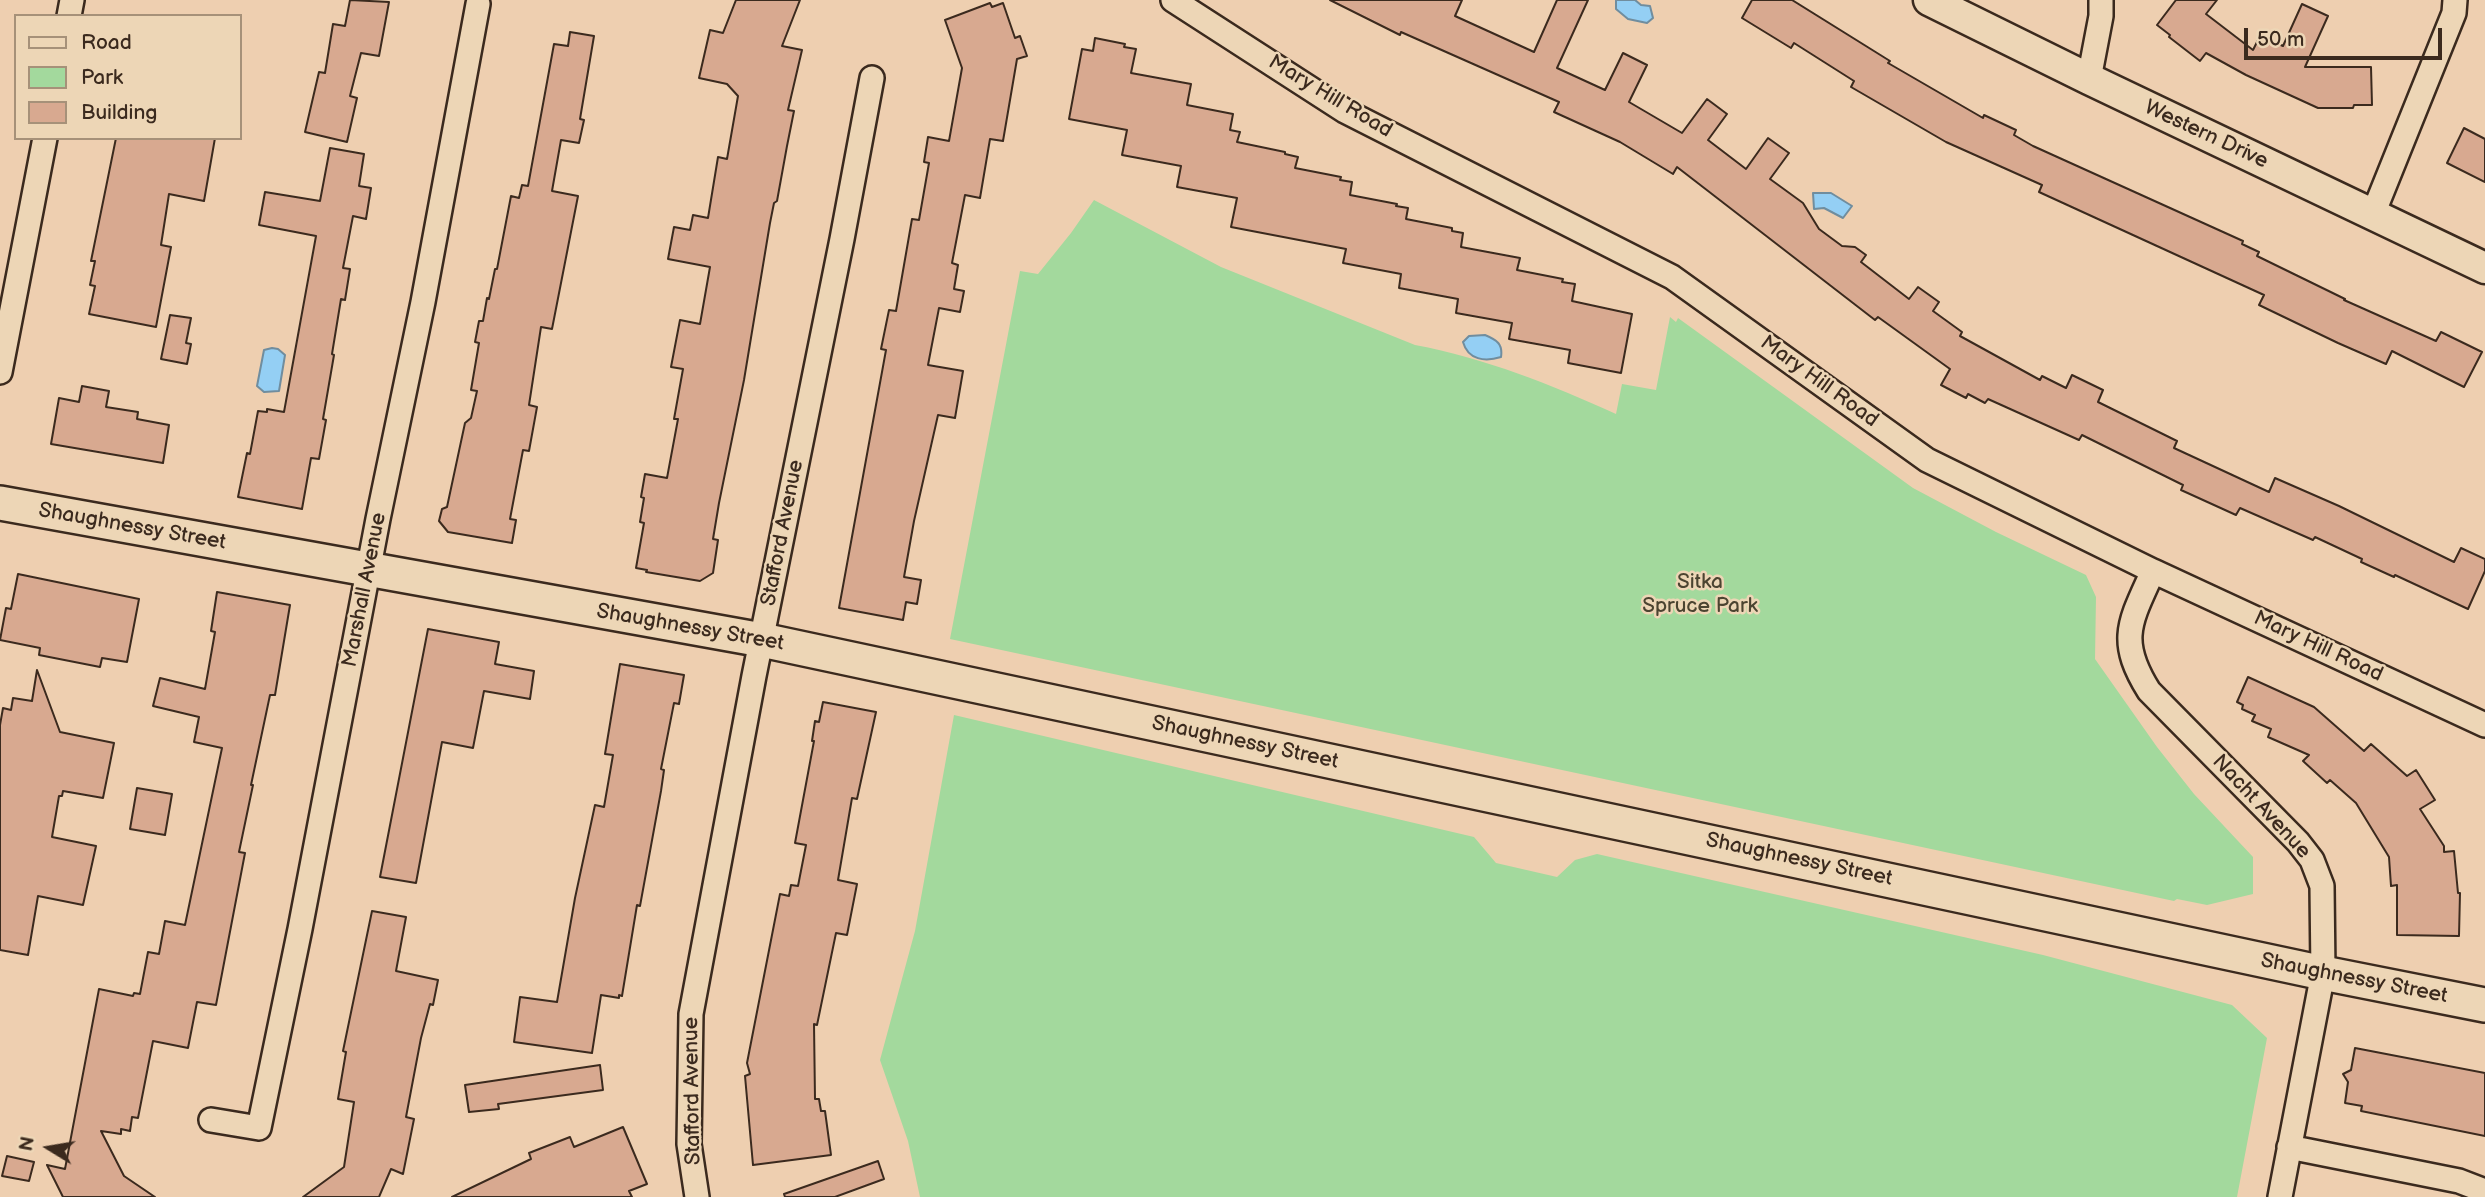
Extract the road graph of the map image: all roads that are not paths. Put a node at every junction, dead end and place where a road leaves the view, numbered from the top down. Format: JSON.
{"nodes":[{"id":1,"x":1173,"y":0,"type":"edge"},
{"id":2,"x":1929,"y":0,"type":"edge"},
{"id":3,"x":2101,"y":0,"type":"edge"},
{"id":4,"x":2455,"y":0,"type":"edge"},
{"id":5,"x":478,"y":4,"type":"dead end"},
{"id":6,"x":872,"y":78,"type":"dead end"},
{"id":7,"x":2089,"y":79,"type":"junction"},
{"id":8,"x":46,"y":140,"type":"edge"},
{"id":9,"x":2373,"y":214,"type":"junction"},
{"id":10,"x":2485,"y":268,"type":"edge"},
{"id":11,"x":0,"y":372,"type":"edge"},
{"id":12,"x":0,"y":503,"type":"edge"},
{"id":13,"x":370,"y":569,"type":"junction"},
{"id":14,"x":2153,"y":571,"type":"junction"},
{"id":15,"x":762,"y":640,"type":"junction"},
{"id":16,"x":2485,"y":725,"type":"edge"},
{"id":17,"x":2323,"y":973,"type":"junction"},
{"id":18,"x":2485,"y":1005,"type":"edge"},
{"id":19,"x":211,"y":1120,"type":"dead end"},
{"id":20,"x":2290,"y":1147,"type":"junction"},
{"id":21,"x":2485,"y":1191,"type":"edge"},
{"id":22,"x":697,"y":1197,"type":"edge"},
{"id":23,"x":2280,"y":1197,"type":"edge"}],
"edges":[{"from":1,"to":14,"type":"street","name":"Mary Hill Road"},
{"from":2,"to":7,"type":"street","name":"Western Drive"},
{"from":3,"to":7,"type":"street"},
{"from":4,"to":9,"type":"street"},
{"from":5,"to":13,"type":"street","name":"Marshall Avenue"},
{"from":6,"to":15,"type":"street","name":"Stafford Avenue"},
{"from":7,"to":9,"type":"street","name":"Western Drive"},
{"from":8,"to":11,"type":"street"},
{"from":9,"to":10,"type":"street","name":"Western Drive"},
{"from":12,"to":13,"type":"main road","name":"Shaughnessy Street"},
{"from":13,"to":15,"type":"main road","name":"Shaughnessy Street"},
{"from":13,"to":19,"type":"street","name":"Marshall Avenue"},
{"from":14,"to":16,"type":"street","name":"Mary Hill Road"},
{"from":14,"to":17,"type":"street","name":"Nacht Avenue"},
{"from":15,"to":17,"type":"main road","name":"Shaughnessy Street"},
{"from":15,"to":22,"type":"street","name":"Stafford Avenue"},
{"from":17,"to":18,"type":"main road","name":"Shaughnessy Street"},
{"from":17,"to":20,"type":"street","name":"Nacht Avenue"},
{"from":20,"to":21,"type":"street"},
{"from":20,"to":23,"type":"street","name":"Nacht Avenue"}]}
